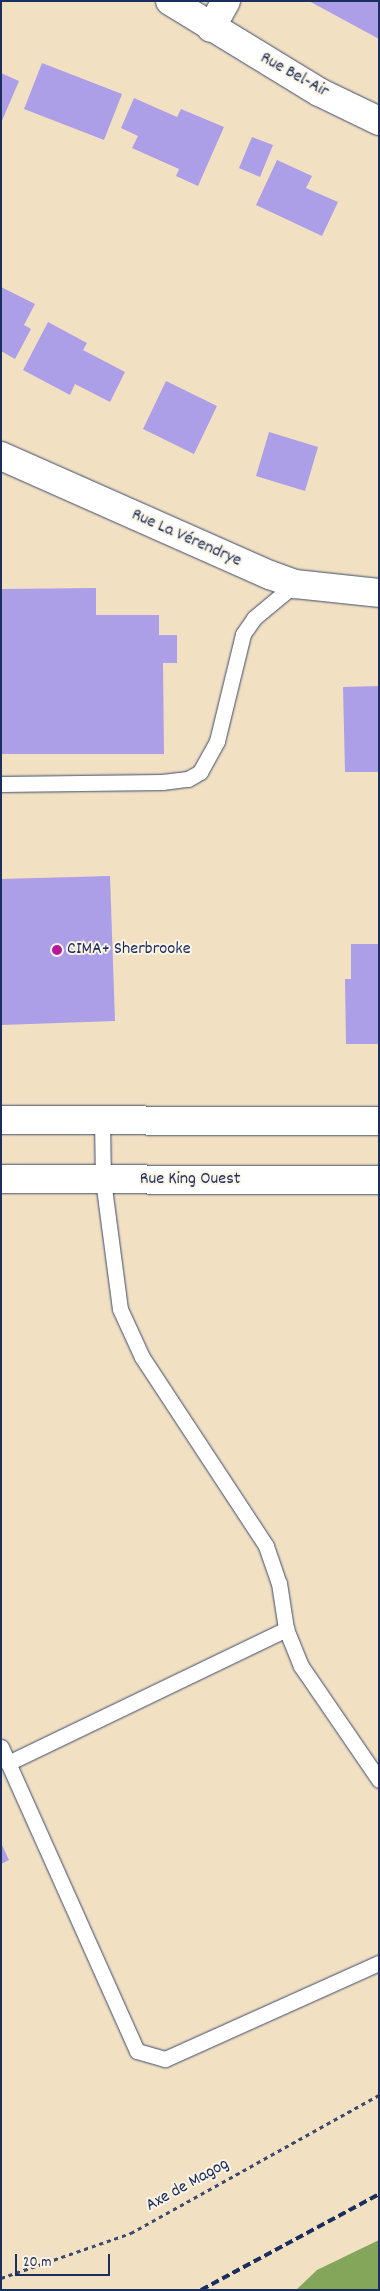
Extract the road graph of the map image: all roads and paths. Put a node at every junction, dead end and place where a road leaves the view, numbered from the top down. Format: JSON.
{"nodes":[{"id":1,"x":170,"y":1,"type":"edge"},
{"id":2,"x":226,"y":1,"type":"edge"},
{"id":3,"x":211,"y":28,"type":"junction"},
{"id":4,"x":379,"y":121,"type":"edge"},
{"id":5,"x":1,"y":456,"type":"edge"},
{"id":6,"x":295,"y":584,"type":"junction"},
{"id":7,"x":379,"y":594,"type":"edge"},
{"id":8,"x":1,"y":784,"type":"edge"},
{"id":9,"x":102,"y":1119,"type":"junction"},
{"id":10,"x":1,"y":1120,"type":"edge"},
{"id":11,"x":379,"y":1121,"type":"edge"},
{"id":12,"x":1,"y":1179,"type":"edge"},
{"id":13,"x":103,"y":1180,"type":"junction"},
{"id":14,"x":379,"y":1180,"type":"edge"},
{"id":15,"x":286,"y":1629,"type":"junction"},
{"id":16,"x":1,"y":1747,"type":"edge"},
{"id":17,"x":8,"y":1763,"type":"junction"},
{"id":18,"x":379,"y":1780,"type":"edge"},
{"id":19,"x":379,"y":1963,"type":"edge"},
{"id":20,"x":379,"y":2095,"type":"edge"},
{"id":21,"x":1,"y":2278,"type":"edge"}],
"edges":[{"from":1,"to":3,"type":"main road","name":"Rue Bel-Air"},
{"from":2,"to":3,"type":"main road"},
{"from":3,"to":4,"type":"main road","name":"Rue Bel-Air"},
{"from":5,"to":6,"type":"main road","name":"Rue La Vérendrye"},
{"from":6,"to":7,"type":"main road","name":"Rue La Vérendrye"},
{"from":6,"to":8,"type":"lane"},
{"from":9,"to":10,"type":"main road"},
{"from":9,"to":11,"type":"main road"},
{"from":9,"to":13,"type":"lane"},
{"from":12,"to":13,"type":"main road","name":"Rue King Ouest"},
{"from":13,"to":14,"type":"main road","name":"Rue King Ouest"},
{"from":13,"to":15,"type":"lane"},
{"from":15,"to":17,"type":"lane"},
{"from":15,"to":18,"type":"lane"},
{"from":16,"to":17,"type":"lane"},
{"from":17,"to":19,"type":"lane"},
{"from":20,"to":21,"type":"path","name":"Axe de Magog"}]}
